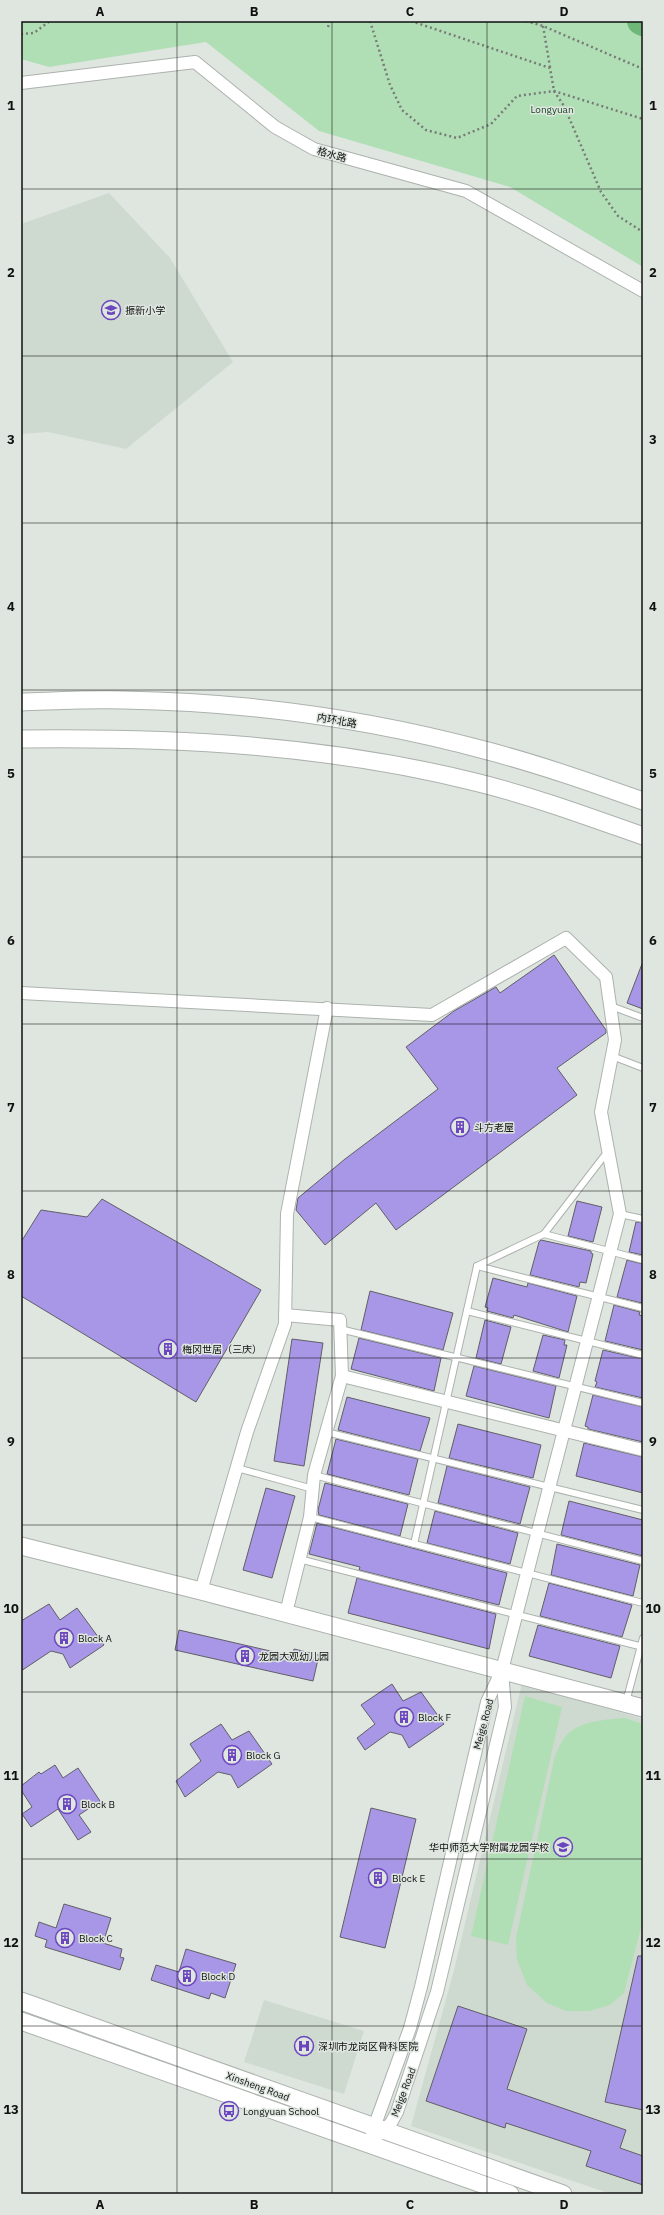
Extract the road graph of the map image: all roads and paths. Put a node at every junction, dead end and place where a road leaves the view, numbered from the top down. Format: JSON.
{"nodes":[{"id":1,"x":50,"y":21,"type":"edge"},
{"id":2,"x":330,"y":21,"type":"edge"},
{"id":3,"x":370,"y":21,"type":"edge"},
{"id":4,"x":411,"y":21,"type":"edge"},
{"id":5,"x":526,"y":21,"type":"edge"},
{"id":6,"x":543,"y":26,"type":"junction"},
{"id":7,"x":328,"y":27,"type":"dead end"},
{"id":8,"x":21,"y":34,"type":"edge"},
{"id":9,"x":550,"y":68,"type":"junction"},
{"id":10,"x":643,"y":69,"type":"edge"},
{"id":11,"x":21,"y":83,"type":"edge"},
{"id":12,"x":554,"y":91,"type":"junction"},
{"id":13,"x":643,"y":119,"type":"edge"},
{"id":14,"x":643,"y":232,"type":"edge"},
{"id":15,"x":643,"y":291,"type":"edge"},
{"id":16,"x":21,"y":702,"type":"edge"},
{"id":17,"x":21,"y":739,"type":"edge"},
{"id":18,"x":643,"y":801,"type":"edge"},
{"id":19,"x":643,"y":836,"type":"edge"},
{"id":20,"x":21,"y":993,"type":"edge"},
{"id":21,"x":610,"y":1006,"type":"junction"},
{"id":22,"x":327,"y":1008,"type":"junction"},
{"id":23,"x":643,"y":1018,"type":"edge"},
{"id":24,"x":612,"y":1056,"type":"junction"},
{"id":25,"x":643,"y":1068,"type":"edge"},
{"id":26,"x":608,"y":1150,"type":"junction"},
{"id":27,"x":620,"y":1214,"type":"junction"},
{"id":28,"x":643,"y":1219,"type":"edge"},
{"id":29,"x":544,"y":1234,"type":"junction"},
{"id":30,"x":611,"y":1252,"type":"junction"},
{"id":31,"x":643,"y":1260,"type":"edge"},
{"id":32,"x":478,"y":1266,"type":"junction"},
{"id":33,"x":599,"y":1297,"type":"junction"},
{"id":34,"x":643,"y":1308,"type":"edge"},
{"id":35,"x":467,"y":1311,"type":"junction"},
{"id":36,"x":285,"y":1315,"type":"junction"},
{"id":37,"x":340,"y":1329,"type":"junction"},
{"id":38,"x":588,"y":1342,"type":"junction"},
{"id":39,"x":643,"y":1355,"type":"edge"},
{"id":40,"x":457,"y":1357,"type":"junction"},
{"id":41,"x":342,"y":1376,"type":"junction"},
{"id":42,"x":576,"y":1386,"type":"junction"},
{"id":43,"x":446,"y":1402,"type":"junction"},
{"id":44,"x":643,"y":1403,"type":"edge"},
{"id":45,"x":564,"y":1431,"type":"junction"},
{"id":46,"x":326,"y":1432,"type":"junction"},
{"id":47,"x":643,"y":1450,"type":"edge"},
{"id":48,"x":433,"y":1459,"type":"junction"},
{"id":49,"x":237,"y":1468,"type":"junction"},
{"id":50,"x":314,"y":1475,"type":"junction"},
{"id":51,"x":550,"y":1487,"type":"junction"},
{"id":52,"x":313,"y":1489,"type":"junction"},
{"id":53,"x":423,"y":1503,"type":"junction"},
{"id":54,"x":643,"y":1510,"type":"edge"},
{"id":55,"x":310,"y":1517,"type":"junction"},
{"id":56,"x":538,"y":1533,"type":"junction"},
{"id":57,"x":414,"y":1544,"type":"junction"},
{"id":58,"x":21,"y":1546,"type":"edge"},
{"id":59,"x":299,"y":1559,"type":"junction"},
{"id":60,"x":643,"y":1561,"type":"edge"},
{"id":61,"x":527,"y":1573,"type":"junction"},
{"id":62,"x":200,"y":1591,"type":"junction"},
{"id":63,"x":643,"y":1603,"type":"edge"},
{"id":64,"x":286,"y":1613,"type":"junction"},
{"id":65,"x":517,"y":1614,"type":"junction"},
{"id":66,"x":643,"y":1638,"type":"edge"},
{"id":67,"x":642,"y":1646,"type":"edge"},
{"id":68,"x":502,"y":1670,"type":"junction"},
{"id":69,"x":626,"y":1704,"type":"junction"},
{"id":70,"x":643,"y":1708,"type":"edge"},
{"id":71,"x":21,"y":2001,"type":"edge"},
{"id":72,"x":21,"y":2021,"type":"edge"},
{"id":73,"x":380,"y":2129,"type":"junction"},
{"id":74,"x":368,"y":2144,"type":"junction"},
{"id":75,"x":510,"y":2194,"type":"edge"},
{"id":76,"x":564,"y":2194,"type":"edge"}],
"edges":[{"from":1,"to":8,"type":"path"},
{"from":2,"to":7,"type":"path"},
{"from":3,"to":12,"type":"path"},
{"from":4,"to":9,"type":"path"},
{"from":5,"to":6,"type":"path"},
{"from":6,"to":9,"type":"path"},
{"from":6,"to":10,"type":"path"},
{"from":9,"to":12,"type":"path"},
{"from":11,"to":15,"type":"street","name":"格水路"},
{"from":12,"to":13,"type":"path"},
{"from":12,"to":14,"type":"path"},
{"from":16,"to":18,"type":"main road","name":"内环北路"},
{"from":17,"to":19,"type":"main road"},
{"from":20,"to":22,"type":"street"},
{"from":21,"to":22,"type":"street"},
{"from":21,"to":23,"type":"lane"},
{"from":21,"to":24,"type":"street"},
{"from":22,"to":36,"type":"street"},
{"from":24,"to":25,"type":"lane"},
{"from":24,"to":26,"type":"street"},
{"from":26,"to":27,"type":"street"},
{"from":26,"to":29,"type":"lane"},
{"from":27,"to":28,"type":"lane"},
{"from":27,"to":30,"type":"street"},
{"from":29,"to":30,"type":"lane"},
{"from":29,"to":32,"type":"lane"},
{"from":30,"to":31,"type":"lane"},
{"from":30,"to":33,"type":"street"},
{"from":32,"to":33,"type":"lane"},
{"from":32,"to":35,"type":"lane"},
{"from":33,"to":34,"type":"lane"},
{"from":33,"to":38,"type":"street"},
{"from":35,"to":38,"type":"lane"},
{"from":35,"to":40,"type":"lane"},
{"from":36,"to":37,"type":"street"},
{"from":36,"to":49,"type":"street"},
{"from":37,"to":40,"type":"lane"},
{"from":37,"to":41,"type":"street"},
{"from":38,"to":39,"type":"lane"},
{"from":38,"to":42,"type":"street"},
{"from":40,"to":42,"type":"lane"},
{"from":40,"to":43,"type":"lane"},
{"from":41,"to":43,"type":"street"},
{"from":41,"to":46,"type":"street"},
{"from":42,"to":44,"type":"lane"},
{"from":42,"to":45,"type":"street"},
{"from":43,"to":45,"type":"street"},
{"from":43,"to":48,"type":"lane"},
{"from":45,"to":47,"type":"street"},
{"from":45,"to":51,"type":"street"},
{"from":46,"to":48,"type":"lane"},
{"from":46,"to":50,"type":"street"},
{"from":48,"to":51,"type":"lane"},
{"from":48,"to":53,"type":"lane"},
{"from":49,"to":52,"type":"lane"},
{"from":49,"to":62,"type":"street"},
{"from":50,"to":52,"type":"street"},
{"from":50,"to":53,"type":"lane"},
{"from":51,"to":54,"type":"lane"},
{"from":51,"to":56,"type":"street"},
{"from":52,"to":55,"type":"street"},
{"from":53,"to":56,"type":"lane"},
{"from":53,"to":57,"type":"lane"},
{"from":55,"to":57,"type":"lane"},
{"from":55,"to":59,"type":"street"},
{"from":56,"to":60,"type":"lane"},
{"from":56,"to":61,"type":"street"},
{"from":57,"to":61,"type":"lane"},
{"from":58,"to":62,"type":"main road"},
{"from":59,"to":64,"type":"street"},
{"from":59,"to":65,"type":"lane"},
{"from":61,"to":63,"type":"lane"},
{"from":61,"to":65,"type":"street"},
{"from":62,"to":64,"type":"main road"},
{"from":64,"to":68,"type":"main road"},
{"from":65,"to":67,"type":"lane"},
{"from":65,"to":68,"type":"street"},
{"from":66,"to":67,"type":"lane"},
{"from":67,"to":69,"type":"lane"},
{"from":68,"to":69,"type":"main road"},
{"from":68,"to":73,"type":"street","name":"Meige Road"},
{"from":68,"to":73,"type":"street","name":"Meige Road"},
{"from":69,"to":70,"type":"main road"},
{"from":71,"to":73,"type":"main road","name":"Xinsheng Road"},
{"from":72,"to":74,"type":"main road","name":"Xinsheng Road"},
{"from":73,"to":74,"type":"street","name":"Meige Road"},
{"from":73,"to":76,"type":"main road","name":"Xinsheng Road"},
{"from":74,"to":75,"type":"main road","name":"Xinsheng Road"}]}
